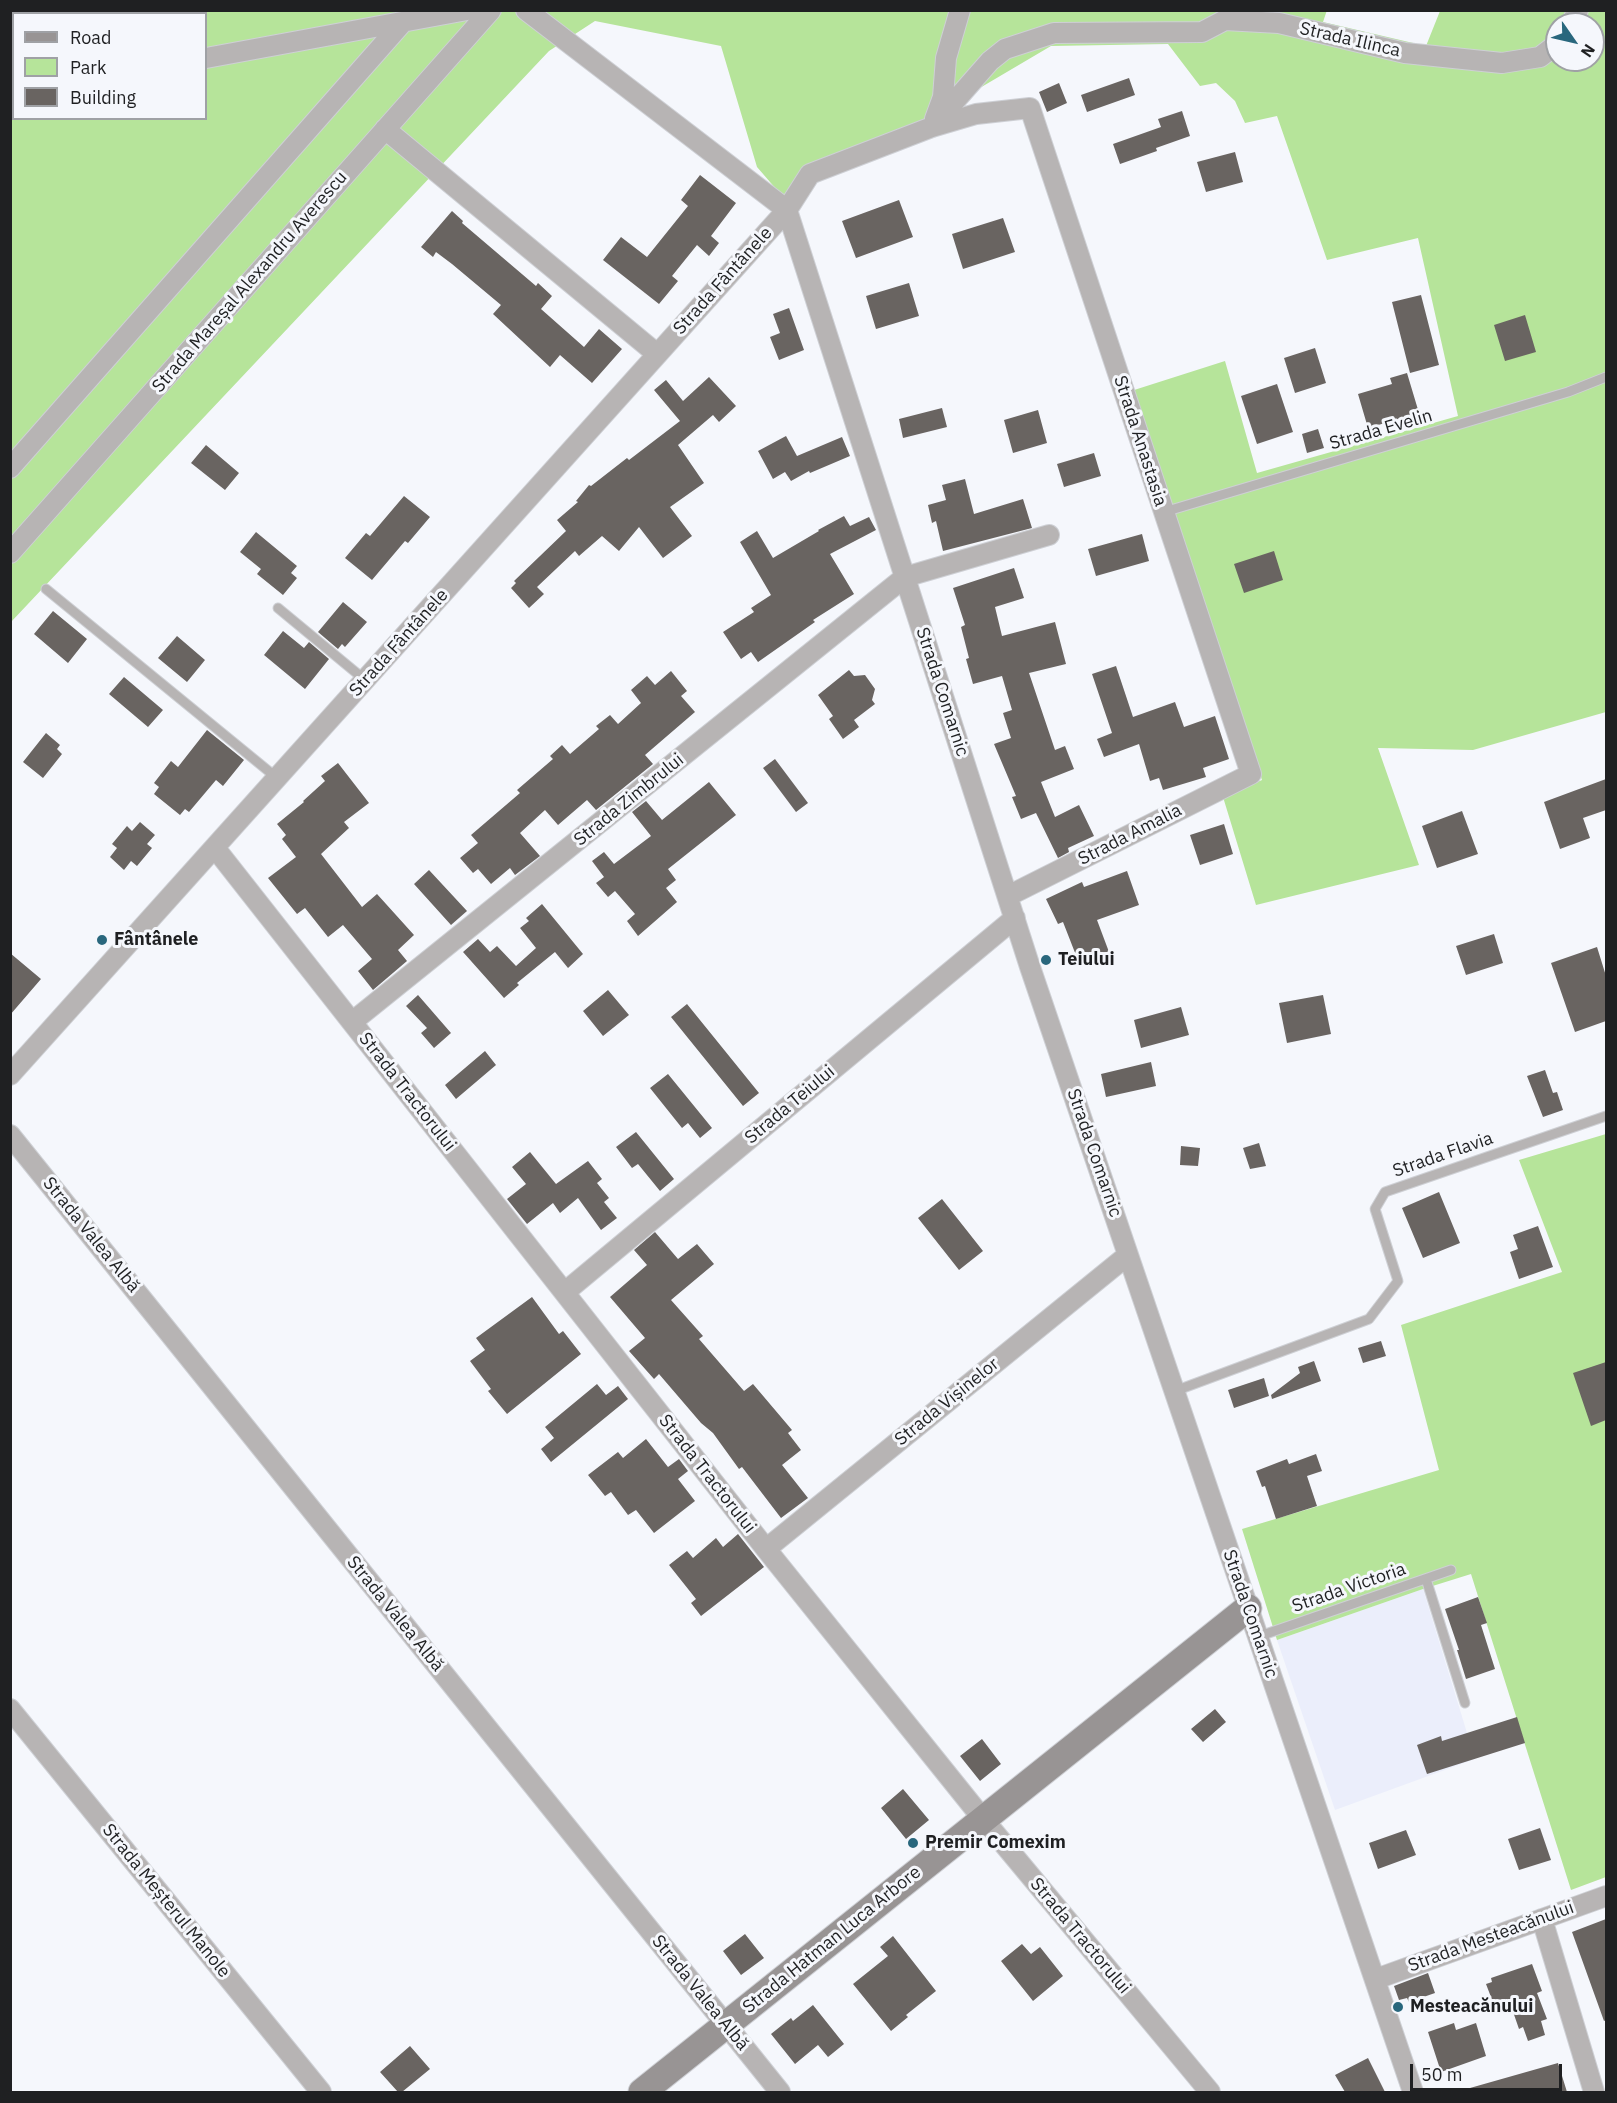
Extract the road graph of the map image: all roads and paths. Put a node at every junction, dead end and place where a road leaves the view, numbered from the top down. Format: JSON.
{"nodes":[{"id":1,"x":467,"y":10,"type":"edge"},
{"id":2,"x":491,"y":10,"type":"edge"},
{"id":3,"x":526,"y":10,"type":"edge"},
{"id":4,"x":960,"y":10,"type":"edge"},
{"id":5,"x":1228,"y":15,"type":"edge"},
{"id":6,"x":403,"y":22,"type":"junction"},
{"id":7,"x":1545,"y":53,"type":"edge"},
{"id":8,"x":207,"y":58,"type":"edge"},
{"id":9,"x":1030,"y":108,"type":"joint"},
{"id":10,"x":932,"y":128,"type":"junction"},
{"id":11,"x":385,"y":129,"type":"junction"},
{"id":12,"x":787,"y":210,"type":"junction"},
{"id":13,"x":657,"y":354,"type":"junction"},
{"id":14,"x":1606,"y":376,"type":"edge"},
{"id":15,"x":10,"y":468,"type":"edge"},
{"id":16,"x":1164,"y":512,"type":"junction"},
{"id":17,"x":1049,"y":535,"type":"dead end"},
{"id":18,"x":10,"y":554,"type":"edge"},
{"id":19,"x":905,"y":578,"type":"junction"},
{"id":20,"x":46,"y":589,"type":"dead end"},
{"id":21,"x":278,"y":608,"type":"dead end"},
{"id":22,"x":365,"y":680,"type":"junction"},
{"id":23,"x":1251,"y":774,"type":"joint"},
{"id":24,"x":277,"y":778,"type":"junction"},
{"id":25,"x":215,"y":848,"type":"junction"},
{"id":26,"x":1008,"y":896,"type":"junction"},
{"id":27,"x":1015,"y":918,"type":"junction"},
{"id":28,"x":352,"y":1022,"type":"junction"},
{"id":29,"x":13,"y":1067,"type":"edge"},
{"id":30,"x":1606,"y":1116,"type":"edge"},
{"id":31,"x":10,"y":1136,"type":"edge"},
{"id":32,"x":1128,"y":1255,"type":"junction"},
{"id":33,"x":565,"y":1292,"type":"junction"},
{"id":34,"x":1175,"y":1391,"type":"junction"},
{"id":35,"x":766,"y":1549,"type":"junction"},
{"id":36,"x":1451,"y":1570,"type":"dead end"},
{"id":37,"x":1426,"y":1579,"type":"junction"},
{"id":38,"x":1248,"y":1608,"type":"junction"},
{"id":39,"x":1257,"y":1637,"type":"junction"},
{"id":40,"x":1465,"y":1703,"type":"dead end"},
{"id":41,"x":10,"y":1709,"type":"edge"},
{"id":42,"x":982,"y":1819,"type":"junction"},
{"id":43,"x":1606,"y":1896,"type":"edge"},
{"id":44,"x":1542,"y":1919,"type":"junction"},
{"id":45,"x":1376,"y":1979,"type":"junction"},
{"id":46,"x":726,"y":2026,"type":"junction"},
{"id":47,"x":321,"y":2092,"type":"edge"},
{"id":48,"x":642,"y":2092,"type":"edge"},
{"id":49,"x":780,"y":2092,"type":"edge"},
{"id":50,"x":1210,"y":2092,"type":"edge"},
{"id":51,"x":1413,"y":2092,"type":"edge"},
{"id":52,"x":1594,"y":2092,"type":"edge"}],
"edges":[{"from":1,"to":6,"type":"street"},
{"from":2,"to":11,"type":"street","name":"Strada Mareșal Alexandru Averescu"},
{"from":3,"to":12,"type":"street"},
{"from":4,"to":10,"type":"street"},
{"from":5,"to":7,"type":"street","name":"Strada Ilinca"},
{"from":5,"to":10,"type":"street","name":"Strada Ilinca"},
{"from":6,"to":8,"type":"street"},
{"from":6,"to":15,"type":"street"},
{"from":9,"to":10,"type":"street","name":"Strada Fântânele"},
{"from":9,"to":16,"type":"street","name":"Strada Anastasia"},
{"from":10,"to":12,"type":"street","name":"Strada Fântânele"},
{"from":11,"to":13,"type":"street"},
{"from":11,"to":18,"type":"street","name":"Strada Mareșal Alexandru Averescu"},
{"from":12,"to":13,"type":"street","name":"Strada Fântânele"},
{"from":12,"to":19,"type":"street","name":"Strada Comarnic"},
{"from":13,"to":22,"type":"street","name":"Strada Fântânele"},
{"from":14,"to":16,"type":"lane","name":"Strada Evelin"},
{"from":16,"to":23,"type":"street","name":"Strada Anastasia"},
{"from":17,"to":19,"type":"street"},
{"from":19,"to":26,"type":"street","name":"Strada Comarnic"},
{"from":19,"to":28,"type":"street","name":"Strada Zimbrului"},
{"from":20,"to":24,"type":"lane"},
{"from":21,"to":22,"type":"lane"},
{"from":22,"to":24,"type":"street","name":"Strada Fântânele"},
{"from":23,"to":26,"type":"street","name":"Strada Amalia"},
{"from":24,"to":25,"type":"street","name":"Strada Fântânele"},
{"from":25,"to":28,"type":"street","name":"Strada Tractorului"},
{"from":25,"to":29,"type":"street","name":"Strada Fântânele"},
{"from":26,"to":27,"type":"street","name":"Strada Comarnic"},
{"from":27,"to":32,"type":"street","name":"Strada Comarnic"},
{"from":27,"to":33,"type":"street","name":"Strada Teiului"},
{"from":28,"to":33,"type":"street","name":"Strada Tractorului"},
{"from":30,"to":34,"type":"lane","name":"Strada Flavia"},
{"from":31,"to":46,"type":"street","name":"Strada Valea Albă"},
{"from":32,"to":34,"type":"street","name":"Strada Comarnic"},
{"from":32,"to":35,"type":"street","name":"Strada Vișinelor"},
{"from":33,"to":35,"type":"street","name":"Strada Tractorului"},
{"from":34,"to":38,"type":"street","name":"Strada Comarnic"},
{"from":35,"to":42,"type":"street","name":"Strada Tractorului"},
{"from":36,"to":37,"type":"lane","name":"Strada Victoria"},
{"from":37,"to":39,"type":"lane","name":"Strada Victoria"},
{"from":37,"to":40,"type":"lane"},
{"from":38,"to":39,"type":"street","name":"Strada Comarnic"},
{"from":38,"to":42,"type":"street","name":"Strada Hatman Luca Arbore"},
{"from":39,"to":45,"type":"street","name":"Strada Comarnic"},
{"from":41,"to":47,"type":"street","name":"Strada Meșterul Manole"},
{"from":42,"to":46,"type":"street","name":"Strada Hatman Luca Arbore"},
{"from":42,"to":50,"type":"street","name":"Strada Tractorului"},
{"from":43,"to":44,"type":"street","name":"Strada Mesteacănului"},
{"from":44,"to":45,"type":"street","name":"Strada Mesteacănului"},
{"from":44,"to":52,"type":"street"},
{"from":45,"to":51,"type":"street","name":"Strada Comarnic"},
{"from":46,"to":48,"type":"street","name":"Strada Hatman Luca Arbore"},
{"from":46,"to":49,"type":"street","name":"Strada Valea Albă"}]}
